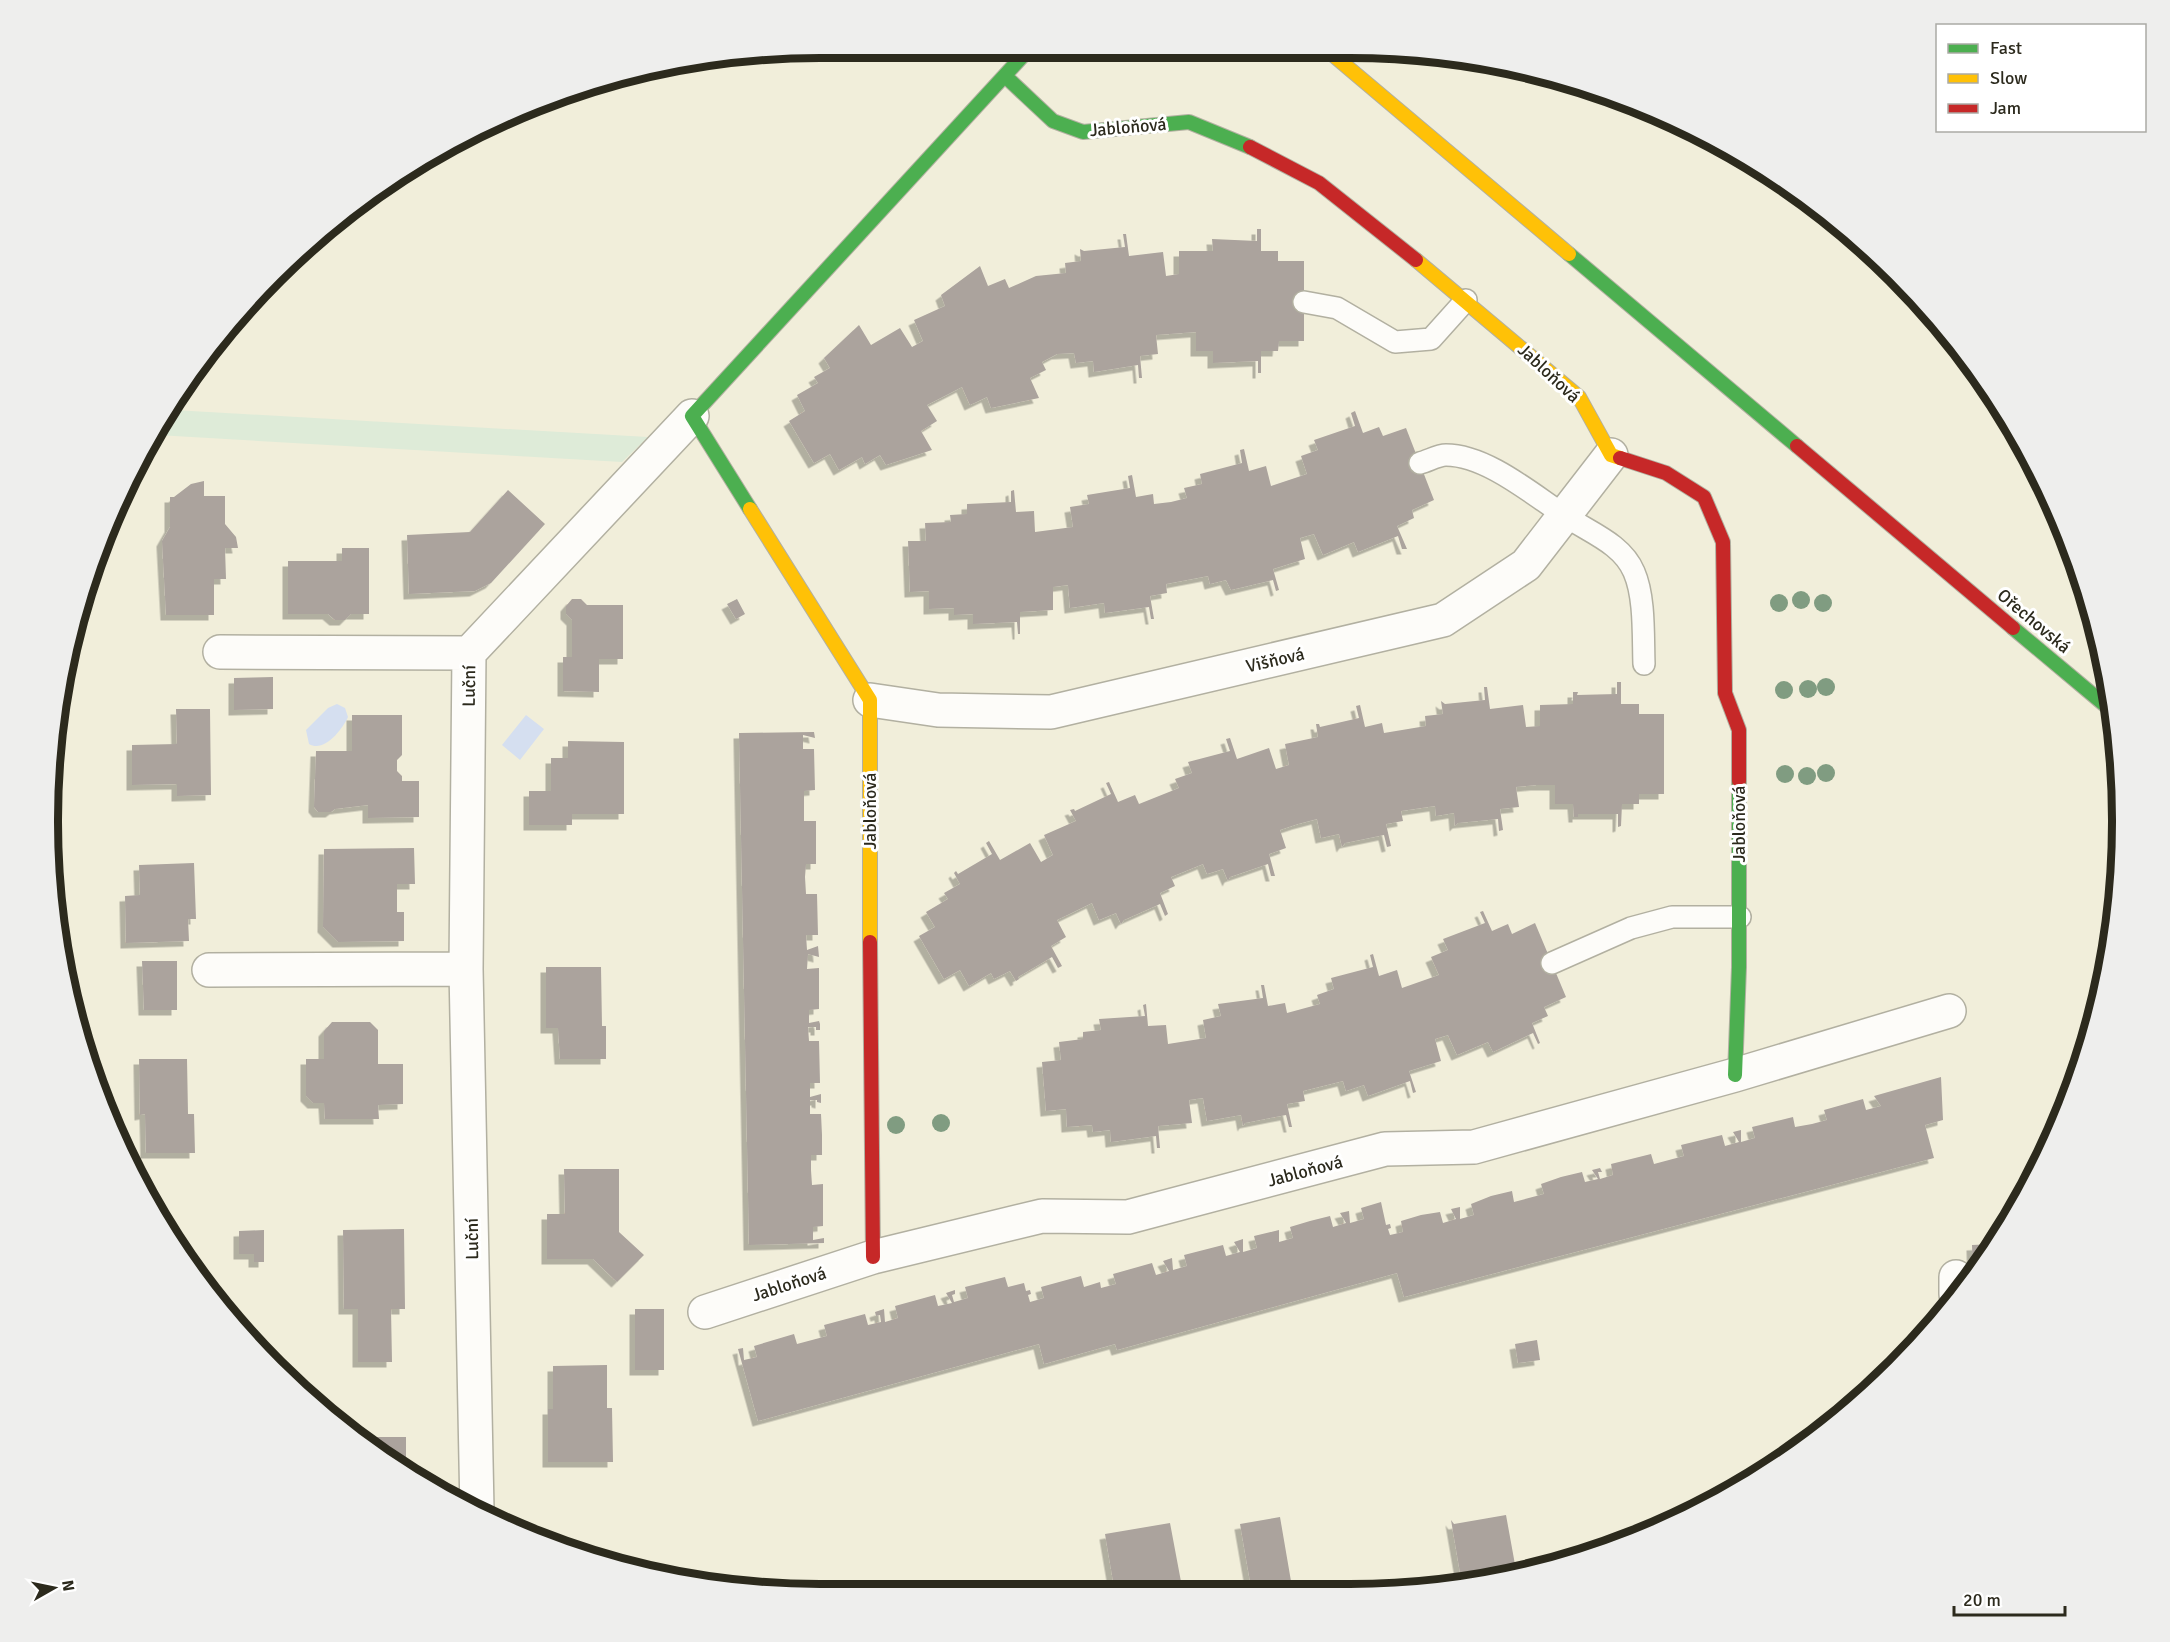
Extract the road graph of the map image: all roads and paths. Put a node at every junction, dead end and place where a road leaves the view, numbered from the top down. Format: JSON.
{"nodes":[{"id":1,"x":1021,"y":58,"type":"edge"},
{"id":2,"x":1336,"y":58,"type":"edge"},
{"id":3,"x":1005,"y":76,"type":"junction"},
{"id":4,"x":1466,"y":300,"type":"junction"},
{"id":5,"x":1304,"y":302,"type":"dead end"},
{"id":6,"x":692,"y":416,"type":"junction"},
{"id":7,"x":1611,"y":455,"type":"junction"},
{"id":8,"x":1420,"y":463,"type":"dead end"},
{"id":9,"x":1565,"y":516,"type":"junction"},
{"id":10,"x":220,"y":652,"type":"dead end"},
{"id":11,"x":470,"y":653,"type":"junction"},
{"id":12,"x":1644,"y":664,"type":"dead end"},
{"id":13,"x":870,"y":700,"type":"junction"},
{"id":14,"x":2102,"y":702,"type":"edge"},
{"id":15,"x":1740,"y":916,"type":"junction"},
{"id":16,"x":1552,"y":963,"type":"dead end"},
{"id":17,"x":466,"y":969,"type":"junction"},
{"id":18,"x":209,"y":970,"type":"dead end"},
{"id":19,"x":1949,"y":1011,"type":"dead end"},
{"id":20,"x":1735,"y":1075,"type":"junction"},
{"id":21,"x":873,"y":1257,"type":"junction"},
{"id":22,"x":705,"y":1312,"type":"dead end"},
{"id":23,"x":477,"y":1501,"type":"edge"}],
"edges":[{"from":1,"to":3,"type":"street"},
{"from":2,"to":14,"type":"street","name":"Ořechovská"},
{"from":3,"to":4,"type":"street","name":"Jabloňová"},
{"from":3,"to":6,"type":"street"},
{"from":4,"to":5,"type":"lane"},
{"from":4,"to":7,"type":"street","name":"Jabloňová"},
{"from":6,"to":11,"type":"street"},
{"from":6,"to":13,"type":"street"},
{"from":7,"to":9,"type":"street","name":"Višňová"},
{"from":7,"to":15,"type":"street","name":"Jabloňová"},
{"from":8,"to":9,"type":"lane"},
{"from":9,"to":12,"type":"lane"},
{"from":9,"to":13,"type":"street","name":"Višňová"},
{"from":10,"to":11,"type":"street","name":"Luční"},
{"from":11,"to":17,"type":"street","name":"Luční"},
{"from":13,"to":21,"type":"street","name":"Jabloňová"},
{"from":15,"to":16,"type":"lane"},
{"from":15,"to":20,"type":"street","name":"Jabloňová"},
{"from":17,"to":18,"type":"street"},
{"from":17,"to":23,"type":"street","name":"Luční"},
{"from":19,"to":20,"type":"street","name":"Jabloňová"},
{"from":20,"to":21,"type":"street","name":"Jabloňová"},
{"from":21,"to":22,"type":"street","name":"Jabloňová"}]}
